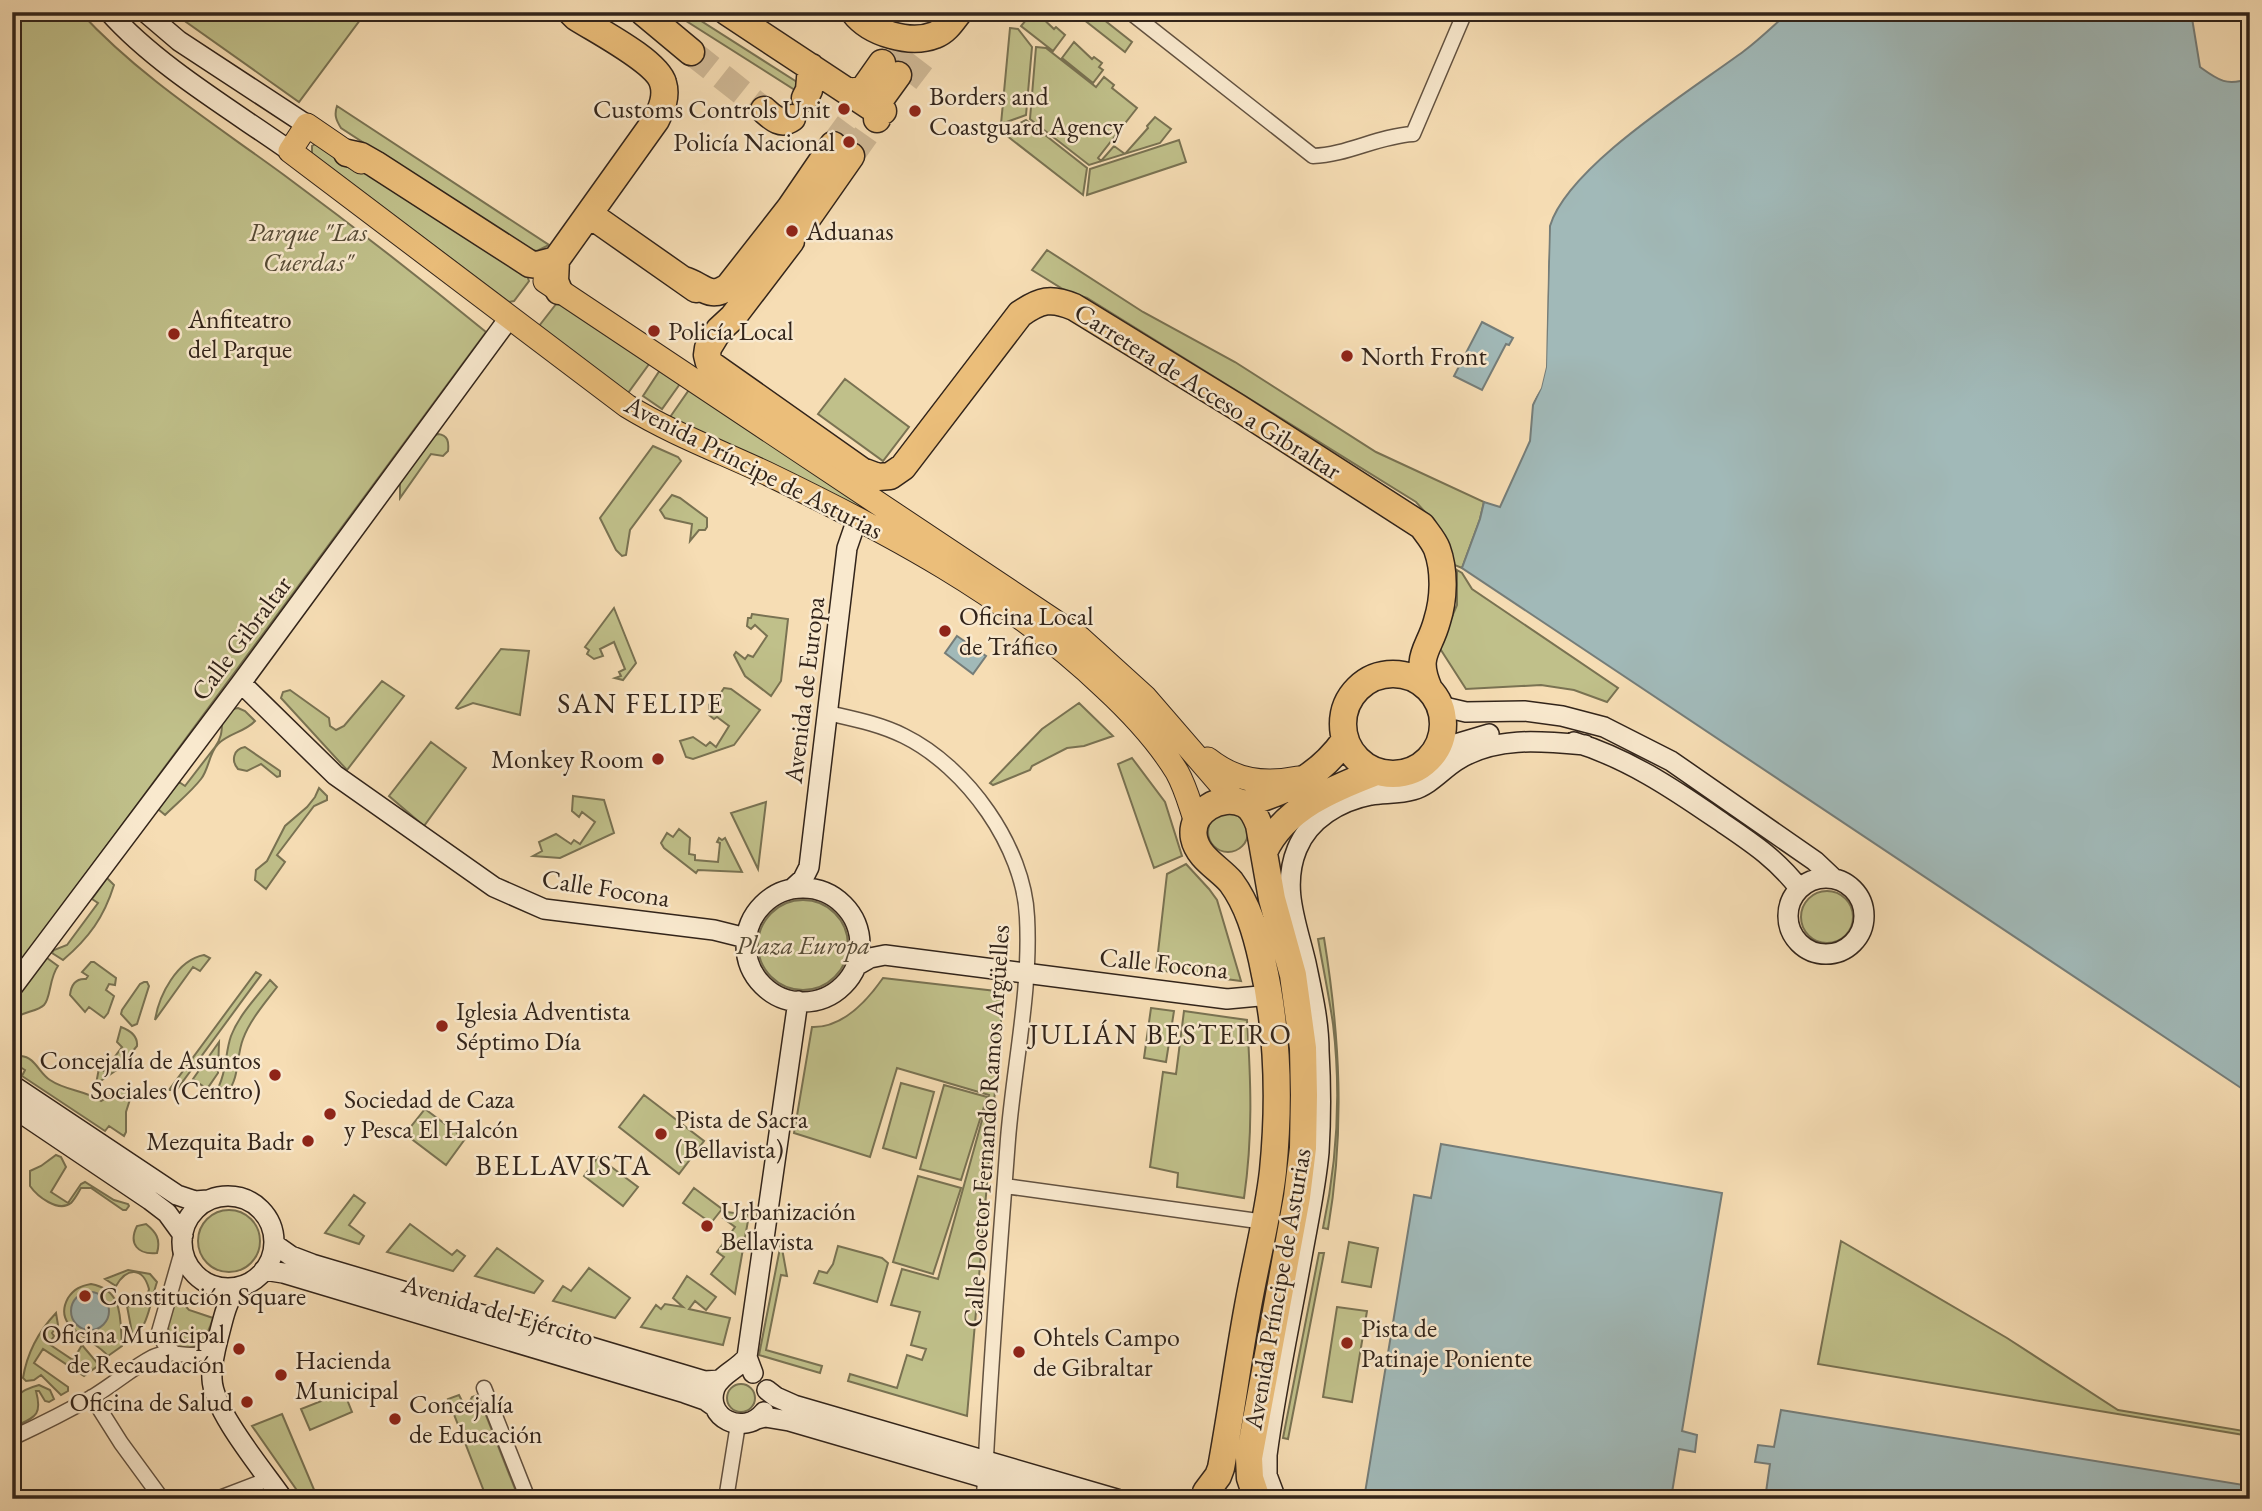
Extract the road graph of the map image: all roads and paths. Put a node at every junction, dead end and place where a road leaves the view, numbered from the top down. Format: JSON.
{"nodes":[{"id":1,"x":109,"y":12,"type":"edge"},
{"id":2,"x":145,"y":12,"type":"edge"},
{"id":3,"x":571,"y":12,"type":"edge"},
{"id":4,"x":643,"y":12,"type":"edge"},
{"id":5,"x":727,"y":12,"type":"edge"},
{"id":6,"x":1130,"y":12,"type":"edge"},
{"id":7,"x":1465,"y":12,"type":"edge"},
{"id":8,"x":863,"y":20,"type":"edge"},
{"id":9,"x":913,"y":49,"type":"edge"},
{"id":10,"x":691,"y":51,"type":"tunnel mouth"},
{"id":11,"x":811,"y":67,"type":"junction"},
{"id":12,"x":868,"y":107,"type":"junction"},
{"id":13,"x":764,"y":110,"type":"tunnel mouth"},
{"id":14,"x":307,"y":125,"type":"junction"},
{"id":15,"x":290,"y":151,"type":"junction"},
{"id":16,"x":347,"y":152,"type":"junction"},
{"id":17,"x":589,"y":214,"type":"junction"},
{"id":18,"x":556,"y":260,"type":"junction"},
{"id":19,"x":684,"y":280,"type":"junction"},
{"id":20,"x":559,"y":291,"type":"junction"},
{"id":21,"x":510,"y":317,"type":"junction"},
{"id":22,"x":721,"y":319,"type":"junction"},
{"id":23,"x":857,"y":519,"type":"junction"},
{"id":24,"x":241,"y":683,"type":"junction"},
{"id":25,"x":1434,"y":697,"type":"junction"},
{"id":26,"x":828,"y":713,"type":"junction"},
{"id":27,"x":1180,"y":737,"type":"junction"},
{"id":28,"x":1345,"y":740,"type":"junction"},
{"id":29,"x":1585,"y":745,"type":"junction"},
{"id":30,"x":1434,"y":753,"type":"junction"},
{"id":31,"x":1376,"y":772,"type":"junction"},
{"id":32,"x":1311,"y":776,"type":"junction"},
{"id":33,"x":1240,"y":803,"type":"junction"},
{"id":34,"x":1196,"y":822,"type":"junction"},
{"id":35,"x":1264,"y":852,"type":"junction"},
{"id":36,"x":809,"y":867,"type":"junction"},
{"id":37,"x":1833,"y":878,"type":"junction"},
{"id":38,"x":1799,"y":888,"type":"junction"},
{"id":39,"x":792,"y":889,"type":"junction"},
{"id":40,"x":822,"y":891,"type":"junction"},
{"id":41,"x":859,"y":936,"type":"junction"},
{"id":42,"x":747,"y":938,"type":"junction"},
{"id":43,"x":885,"y":955,"type":"junction"},
{"id":44,"x":856,"y":966,"type":"junction"},
{"id":45,"x":1026,"y":973,"type":"junction"},
{"id":46,"x":12,"y":988,"type":"edge"},
{"id":47,"x":1270,"y":995,"type":"junction"},
{"id":48,"x":798,"y":1001,"type":"junction"},
{"id":49,"x":12,"y":1085,"type":"edge"},
{"id":50,"x":12,"y":1107,"type":"edge"},
{"id":51,"x":1004,"y":1186,"type":"junction"},
{"id":52,"x":208,"y":1200,"type":"junction"},
{"id":53,"x":1265,"y":1222,"type":"junction"},
{"id":54,"x":183,"y":1242,"type":"junction"},
{"id":55,"x":274,"y":1244,"type":"junction"},
{"id":56,"x":264,"y":1270,"type":"junction"},
{"id":57,"x":239,"y":1287,"type":"junction"},
{"id":58,"x":218,"y":1337,"type":"junction"},
{"id":59,"x":173,"y":1352,"type":"junction"},
{"id":60,"x":750,"y":1365,"type":"junction"},
{"id":61,"x":725,"y":1376,"type":"junction"},
{"id":62,"x":484,"y":1388,"type":"dead end"},
{"id":63,"x":767,"y":1390,"type":"junction"},
{"id":64,"x":92,"y":1397,"type":"junction"},
{"id":65,"x":715,"y":1407,"type":"junction"},
{"id":66,"x":748,"y":1422,"type":"junction"},
{"id":67,"x":12,"y":1438,"type":"edge"},
{"id":68,"x":985,"y":1469,"type":"junction"},
{"id":69,"x":269,"y":1479,"type":"junction"},
{"id":70,"x":1028,"y":1490,"type":"junction"},
{"id":71,"x":1198,"y":1497,"type":"edge"},
{"id":72,"x":162,"y":1499,"type":"edge"},
{"id":73,"x":217,"y":1499,"type":"edge"},
{"id":74,"x":283,"y":1499,"type":"edge"},
{"id":75,"x":528,"y":1499,"type":"edge"},
{"id":76,"x":726,"y":1499,"type":"edge"},
{"id":77,"x":984,"y":1499,"type":"edge"},
{"id":78,"x":1000,"y":1499,"type":"edge"},
{"id":79,"x":1057,"y":1499,"type":"edge"},
{"id":80,"x":1117,"y":1499,"type":"edge"},
{"id":81,"x":1254,"y":1499,"type":"edge"},
{"id":82,"x":1276,"y":1499,"type":"edge"}],
"edges":[{"from":1,"to":15,"type":"street","name":"Avenida Príncipe de Asturias"},
{"from":2,"to":14,"type":"street","name":"Avenida Príncipe de Asturias"},
{"from":3,"to":17,"type":"highway"},
{"from":4,"to":10,"type":"highway"},
{"from":5,"to":11,"type":"highway"},
{"from":6,"to":7,"type":"street"},
{"from":8,"to":9,"type":"highway"},
{"from":9,"to":12,"type":"highway"},
{"from":9,"to":12,"type":"highway"},
{"from":11,"to":12,"type":"highway"},
{"from":11,"to":13,"type":"highway"},
{"from":14,"to":15,"type":"main road"},
{"from":14,"to":16,"type":"main road","name":"Avenida Príncipe de Asturias"},
{"from":15,"to":21,"type":"main road","name":"Avenida Príncipe de Asturias"},
{"from":16,"to":18,"type":"highway"},
{"from":16,"to":20,"type":"main road","name":"Avenida Príncipe de Asturias"},
{"from":17,"to":18,"type":"highway"},
{"from":17,"to":19,"type":"highway"},
{"from":18,"to":20,"type":"highway"},
{"from":19,"to":22,"type":"highway"},
{"from":19,"to":22,"type":"highway"},
{"from":20,"to":27,"type":"main road","name":"Avenida Príncipe de Asturias"},
{"from":21,"to":23,"type":"main road","name":"Avenida Príncipe de Asturias"},
{"from":21,"to":24,"type":"street","name":"Calle Gibraltar"},
{"from":22,"to":25,"type":"highway","name":"Carretera de Acceso a Gibraltar"},
{"from":23,"to":26,"type":"street","name":"Avenida de Europa"},
{"from":23,"to":34,"type":"main road","name":"Avenida Príncipe de Asturias"},
{"from":24,"to":42,"type":"street","name":"Calle Focona"},
{"from":24,"to":46,"type":"street","name":"Calle Gibraltar"},
{"from":25,"to":28,"type":"highway"},
{"from":25,"to":30,"type":"highway"},
{"from":25,"to":37,"type":"street"},
{"from":26,"to":36,"type":"street","name":"Avenida de Europa"},
{"from":26,"to":45,"type":"street","name":"Calle Doctor Fernando Ramos Argüelles"},
{"from":27,"to":32,"type":"main road"},
{"from":27,"to":33,"type":"main road","name":"Avenida Príncipe de Asturias"},
{"from":28,"to":31,"type":"highway"},
{"from":28,"to":32,"type":"highway"},
{"from":29,"to":30,"type":"street"},
{"from":29,"to":38,"type":"street"},
{"from":29,"to":82,"type":"street"},
{"from":30,"to":31,"type":"highway"},
{"from":31,"to":35,"type":"highway"},
{"from":32,"to":33,"type":"highway"},
{"from":33,"to":34,"type":"highway"},
{"from":33,"to":35,"type":"highway","name":"Avenida Príncipe de Asturias"},
{"from":34,"to":47,"type":"highway","name":"Avenida Príncipe de Asturias"},
{"from":35,"to":81,"type":"highway","name":"Avenida Príncipe de Asturias"},
{"from":36,"to":39,"type":"street"},
{"from":36,"to":40,"type":"street"},
{"from":37,"to":38,"type":"street"},
{"from":37,"to":38,"type":"street"},
{"from":39,"to":40,"type":"street"},
{"from":39,"to":42,"type":"street"},
{"from":40,"to":41,"type":"street"},
{"from":41,"to":43,"type":"street","name":"Calle Focona"},
{"from":41,"to":44,"type":"street"},
{"from":42,"to":48,"type":"street"},
{"from":43,"to":44,"type":"street","name":"Calle Focona"},
{"from":43,"to":45,"type":"street","name":"Calle Focona"},
{"from":44,"to":48,"type":"street"},
{"from":45,"to":47,"type":"street","name":"Calle Focona"},
{"from":45,"to":51,"type":"street","name":"Calle Doctor Fernando Ramos Argüelles"},
{"from":47,"to":53,"type":"highway","name":"Avenida Príncipe de Asturias"},
{"from":48,"to":60,"type":"street"},
{"from":49,"to":52,"type":"street"},
{"from":50,"to":54,"type":"street"},
{"from":51,"to":53,"type":"street"},
{"from":51,"to":68,"type":"street","name":"Calle Doctor Fernando Ramos Argüelles"},
{"from":52,"to":54,"type":"street"},
{"from":52,"to":55,"type":"street"},
{"from":53,"to":71,"type":"highway","name":"Avenida Príncipe de Asturias"},
{"from":54,"to":57,"type":"street"},
{"from":54,"to":59,"type":"street"},
{"from":55,"to":56,"type":"street"},
{"from":55,"to":61,"type":"street","name":"Avenida del Ejército"},
{"from":56,"to":57,"type":"street"},
{"from":56,"to":65,"type":"street","name":"Avenida del Ejército"},
{"from":57,"to":58,"type":"street"},
{"from":58,"to":59,"type":"street"},
{"from":58,"to":69,"type":"street"},
{"from":59,"to":64,"type":"street"},
{"from":60,"to":61,"type":"street"},
{"from":60,"to":63,"type":"street"},
{"from":61,"to":65,"type":"street"},
{"from":62,"to":75,"type":"street"},
{"from":63,"to":66,"type":"street"},
{"from":63,"to":68,"type":"street"},
{"from":64,"to":67,"type":"street"},
{"from":64,"to":72,"type":"street"},
{"from":65,"to":66,"type":"street"},
{"from":66,"to":68,"type":"street"},
{"from":66,"to":76,"type":"street"},
{"from":68,"to":70,"type":"street"},
{"from":68,"to":77,"type":"street","name":"Calle Doctor Fernando Ramos Argüelles"},
{"from":68,"to":80,"type":"street"},
{"from":69,"to":73,"type":"street"},
{"from":69,"to":74,"type":"street"},
{"from":70,"to":78,"type":"street"},
{"from":70,"to":79,"type":"street"},
{"from":71,"to":81,"type":"highway"}]}
